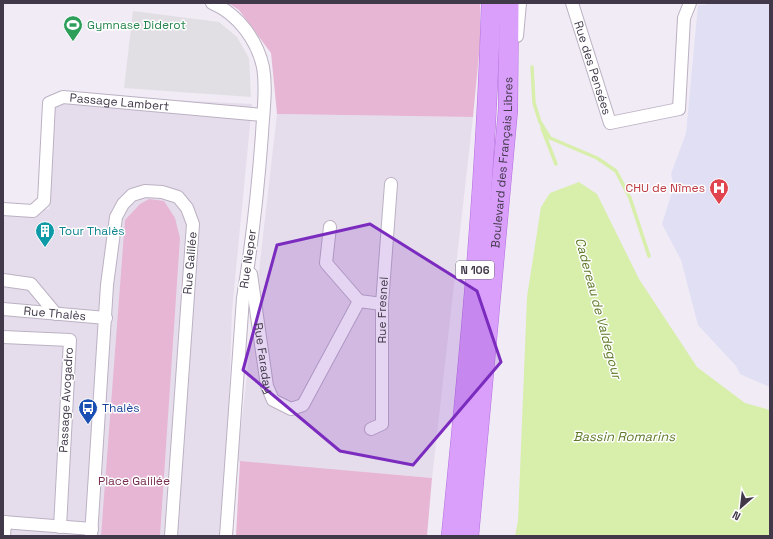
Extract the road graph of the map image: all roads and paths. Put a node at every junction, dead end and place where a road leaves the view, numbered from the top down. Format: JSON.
{"nodes":[{"id":1,"x":212,"y":3,"type":"edge"},
{"id":2,"x":491,"y":3,"type":"edge"},
{"id":3,"x":509,"y":3,"type":"edge"},
{"id":4,"x":520,"y":3,"type":"edge"},
{"id":5,"x":572,"y":3,"type":"edge"},
{"id":6,"x":690,"y":3,"type":"edge"},
{"id":7,"x":508,"y":110,"type":"junction"},
{"id":8,"x":263,"y":114,"type":"junction"},
{"id":9,"x":391,"y":184,"type":"dead end"},
{"id":10,"x":3,"y":209,"type":"edge"},
{"id":11,"x":330,"y":227,"type":"dead end"},
{"id":12,"x":249,"y":261,"type":"junction"},
{"id":13,"x":3,"y":280,"type":"edge"},
{"id":14,"x":360,"y":302,"type":"junction"},
{"id":15,"x":382,"y":304,"type":"junction"},
{"id":16,"x":3,"y":309,"type":"edge"},
{"id":17,"x":56,"y":314,"type":"junction"},
{"id":18,"x":106,"y":318,"type":"junction"},
{"id":19,"x":3,"y":337,"type":"edge"},
{"id":20,"x":371,"y":429,"type":"dead end"},
{"id":21,"x":4,"y":522,"type":"edge"},
{"id":22,"x":60,"y":527,"type":"junction"},
{"id":23,"x":91,"y":533,"type":"edge"},
{"id":24,"x":4,"y":536,"type":"edge"},
{"id":25,"x":171,"y":536,"type":"edge"},
{"id":26,"x":226,"y":536,"type":"edge"},
{"id":27,"x":451,"y":536,"type":"edge"},
{"id":28,"x":469,"y":536,"type":"edge"}],
"edges":[{"from":1,"to":8,"type":"street","name":"Rue Neper"},
{"from":2,"to":27,"type":"main road","name":"Boulevard des Français Libres","number":"N 106"},
{"from":3,"to":7,"type":"main road","name":"Boulevard des Français Libres","number":"N 106"},
{"from":4,"to":7,"type":"street"},
{"from":5,"to":6,"type":"street","name":"Rue des Pensées"},
{"from":7,"to":28,"type":"main road","name":"Boulevard des Français Libres","number":"N 106"},
{"from":8,"to":10,"type":"street","name":"Passage Lambert"},
{"from":8,"to":12,"type":"street","name":"Rue Neper"},
{"from":9,"to":15,"type":"street","name":"Rue Fresnel"},
{"from":11,"to":14,"type":"street"},
{"from":12,"to":14,"type":"street","name":"Rue Faraday"},
{"from":12,"to":26,"type":"street","name":"Rue Neper"},
{"from":13,"to":17,"type":"street"},
{"from":14,"to":15,"type":"street"},
{"from":15,"to":20,"type":"street","name":"Rue Fresnel"},
{"from":16,"to":17,"type":"street","name":"Rue Thalès"},
{"from":17,"to":18,"type":"street","name":"Rue Thalès"},
{"from":18,"to":23,"type":"street","name":"Rue Galilée"},
{"from":18,"to":25,"type":"street","name":"Rue Galilée"},
{"from":19,"to":22,"type":"street","name":"Passage Avogadro"},
{"from":21,"to":22,"type":"street"},
{"from":21,"to":24,"type":"street"},
{"from":22,"to":23,"type":"street"}]}
